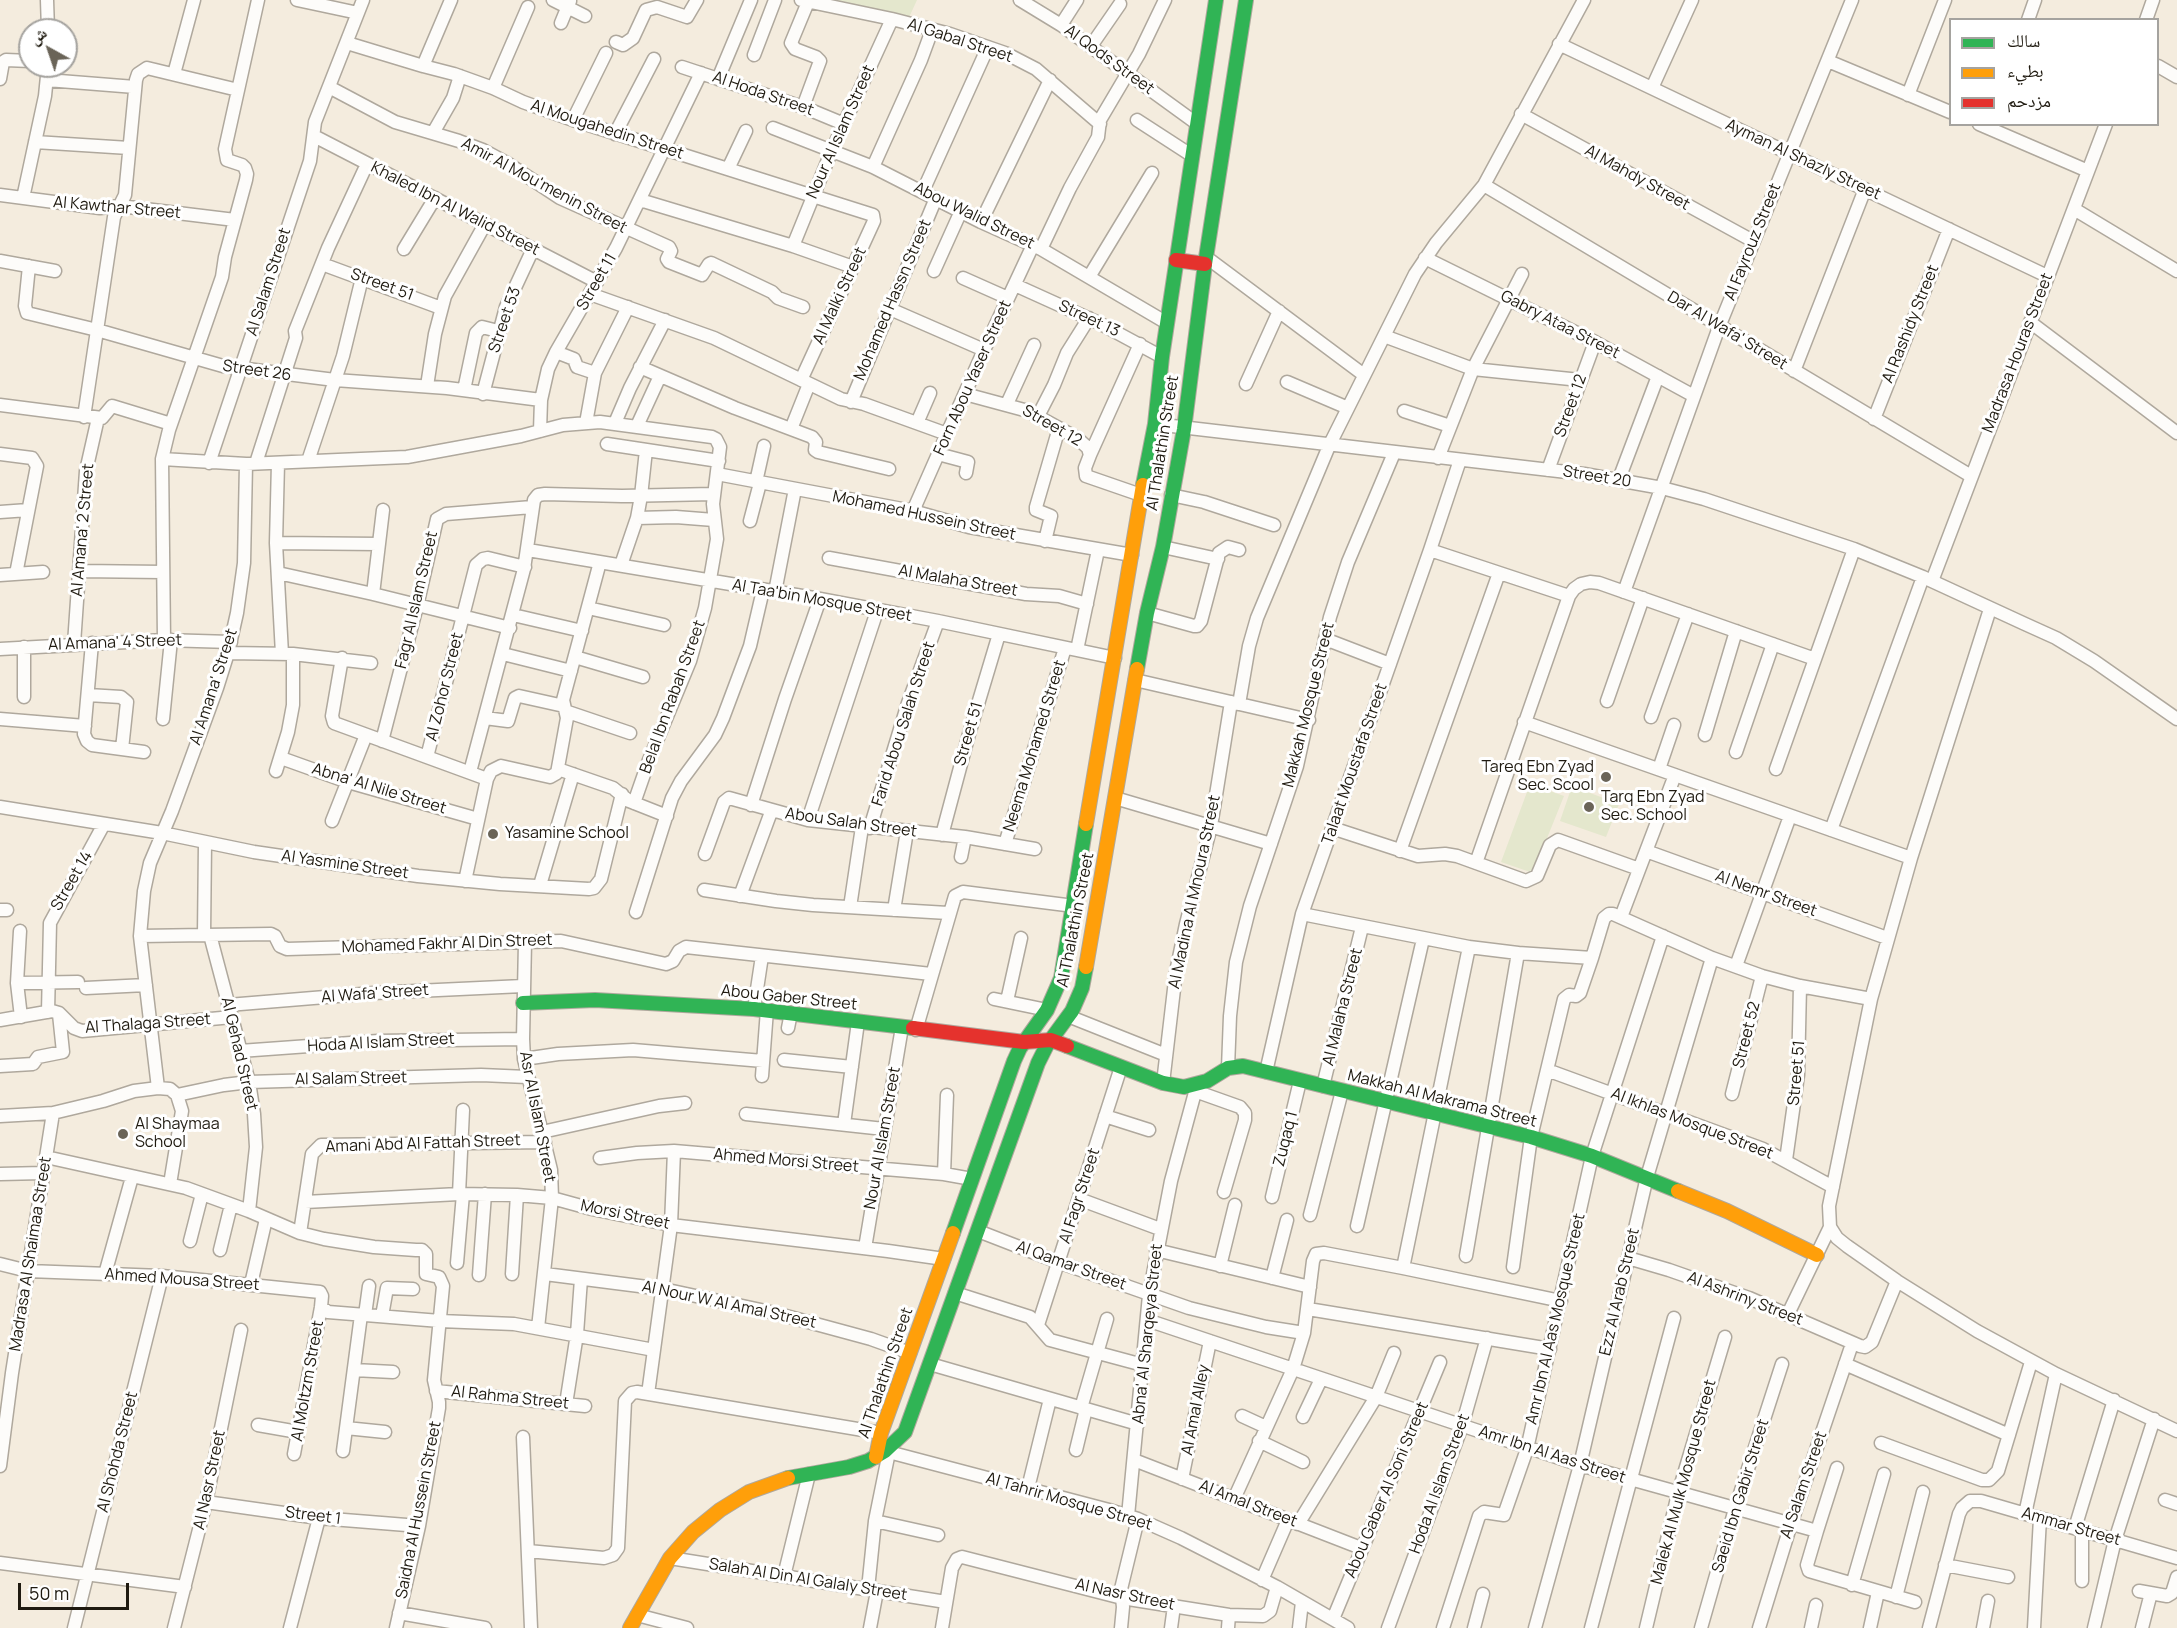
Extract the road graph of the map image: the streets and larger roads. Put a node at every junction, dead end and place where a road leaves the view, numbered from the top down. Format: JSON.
{"nodes":[{"id":1,"x":47,"y":0,"type":"edge"},
{"id":2,"x":194,"y":0,"type":"edge"},
{"id":3,"x":258,"y":0,"type":"edge"},
{"id":4,"x":297,"y":0,"type":"edge"},
{"id":5,"x":363,"y":0,"type":"edge"},
{"id":6,"x":451,"y":0,"type":"edge"},
{"id":7,"x":553,"y":0,"type":"edge"},
{"id":8,"x":697,"y":0,"type":"edge"},
{"id":9,"x":751,"y":0,"type":"edge"},
{"id":10,"x":775,"y":0,"type":"edge"},
{"id":11,"x":1077,"y":0,"type":"edge"},
{"id":12,"x":1165,"y":0,"type":"edge"},
{"id":13,"x":1216,"y":0,"type":"edge"},
{"id":14,"x":1246,"y":0,"type":"edge"},
{"id":15,"x":1584,"y":0,"type":"edge"},
{"id":16,"x":1692,"y":0,"type":"edge"},
{"id":17,"x":1852,"y":0,"type":"edge"},
{"id":18,"x":1945,"y":0,"type":"edge"},
{"id":19,"x":2035,"y":0,"type":"edge"},
{"id":20,"x":2153,"y":0,"type":"edge"},
{"id":21,"x":804,"y":1,"type":"edge"},
{"id":22,"x":1026,"y":1,"type":"edge"},
{"id":23,"x":318,"y":2,"type":"edge"},
{"id":24,"x":569,"y":4,"type":"edge"},
{"id":25,"x":1120,"y":4,"type":"dead end"},
{"id":26,"x":528,"y":7,"type":"dead end"},
{"id":27,"x":358,"y":13,"type":"junction"},
{"id":28,"x":585,"y":16,"type":"dead end"},
{"id":29,"x":48,"y":18,"type":"edge"},
{"id":30,"x":2029,"y":18,"type":"edge"},
{"id":31,"x":2147,"y":18,"type":"edge"},
{"id":32,"x":892,"y":19,"type":"junction"},
{"id":33,"x":561,"y":23,"type":"dead end"},
{"id":34,"x":1060,"y":25,"type":"junction"},
{"id":35,"x":932,"y":30,"type":"junction"},
{"id":36,"x":616,"y":42,"type":"dead end"},
{"id":37,"x":347,"y":43,"type":"junction"},
{"id":38,"x":1559,"y":44,"type":"junction"},
{"id":39,"x":1091,"y":46,"type":"junction"},
{"id":40,"x":988,"y":47,"type":"junction"},
{"id":41,"x":606,"y":52,"type":"dead end"},
{"id":42,"x":754,"y":55,"type":"dead end"},
{"id":43,"x":654,"y":59,"type":"dead end"},
{"id":44,"x":18,"y":60,"type":"edge"},
{"id":45,"x":1828,"y":61,"type":"junction"},
{"id":46,"x":423,"y":66,"type":"junction"},
{"id":47,"x":682,"y":66,"type":"dead end"},
{"id":48,"x":2159,"y":67,"type":"edge"},
{"id":49,"x":701,"y":73,"type":"junction"},
{"id":50,"x":1129,"y":73,"type":"junction"},
{"id":51,"x":174,"y":74,"type":"junction"},
{"id":52,"x":460,"y":76,"type":"junction"},
{"id":53,"x":2177,"y":77,"type":"edge"},
{"id":54,"x":0,"y":79,"type":"edge"},
{"id":55,"x":718,"y":79,"type":"junction"},
{"id":56,"x":47,"y":80,"type":"joint"},
{"id":57,"x":1050,"y":80,"type":"junction"},
{"id":58,"x":135,"y":87,"type":"junction"},
{"id":59,"x":329,"y":87,"type":"junction"},
{"id":60,"x":493,"y":88,"type":"junction"},
{"id":61,"x":1652,"y":88,"type":"junction"},
{"id":62,"x":238,"y":90,"type":"junction"},
{"id":63,"x":1908,"y":94,"type":"junction"},
{"id":64,"x":803,"y":108,"type":"junction"},
{"id":65,"x":1949,"y":112,"type":"edge"},
{"id":66,"x":1521,"y":114,"type":"junction"},
{"id":67,"x":573,"y":120,"type":"junction"},
{"id":68,"x":1137,"y":120,"type":"dead end"},
{"id":69,"x":1196,"y":123,"type":"junction"},
{"id":70,"x":844,"y":124,"type":"junction"},
{"id":71,"x":1100,"y":124,"type":"junction"},
{"id":72,"x":1985,"y":126,"type":"edge"},
{"id":73,"x":2105,"y":126,"type":"edge"},
{"id":74,"x":773,"y":128,"type":"dead end"},
{"id":75,"x":746,"y":131,"type":"dead end"},
{"id":76,"x":433,"y":134,"type":"junction"},
{"id":77,"x":615,"y":134,"type":"junction"},
{"id":78,"x":314,"y":136,"type":"junction"},
{"id":79,"x":35,"y":142,"type":"junction"},
{"id":80,"x":129,"y":148,"type":"junction"},
{"id":81,"x":663,"y":150,"type":"junction"},
{"id":82,"x":832,"y":150,"type":"junction"},
{"id":83,"x":1789,"y":154,"type":"junction"},
{"id":84,"x":1191,"y":155,"type":"junction"},
{"id":85,"x":367,"y":164,"type":"junction"},
{"id":86,"x":873,"y":168,"type":"junction"},
{"id":87,"x":729,"y":170,"type":"junction"},
{"id":88,"x":2088,"y":171,"type":"junction"},
{"id":89,"x":1152,"y":173,"type":"dead end"},
{"id":90,"x":1484,"y":185,"type":"junction"},
{"id":91,"x":1865,"y":189,"type":"junction"},
{"id":92,"x":923,"y":191,"type":"junction"},
{"id":93,"x":0,"y":195,"type":"edge"},
{"id":94,"x":813,"y":195,"type":"junction"},
{"id":95,"x":23,"y":198,"type":"junction"},
{"id":96,"x":435,"y":198,"type":"junction"},
{"id":97,"x":936,"y":198,"type":"junction"},
{"id":98,"x":640,"y":200,"type":"junction"},
{"id":99,"x":120,"y":206,"type":"junction"},
{"id":100,"x":2074,"y":209,"type":"junction"},
{"id":101,"x":960,"y":211,"type":"junction"},
{"id":102,"x":870,"y":213,"type":"joint"},
{"id":103,"x":235,"y":220,"type":"junction"},
{"id":104,"x":981,"y":222,"type":"junction"},
{"id":105,"x":485,"y":224,"type":"junction"},
{"id":106,"x":626,"y":229,"type":"junction"},
{"id":107,"x":1949,"y":229,"type":"junction"},
{"id":108,"x":1753,"y":241,"type":"junction"},
{"id":109,"x":792,"y":246,"type":"junction"},
{"id":110,"x":1037,"y":247,"type":"junction"},
{"id":111,"x":404,"y":249,"type":"dead end"},
{"id":112,"x":533,"y":249,"type":"junction"},
{"id":113,"x":1425,"y":258,"type":"junction"},
{"id":114,"x":1176,"y":260,"type":"junction"},
{"id":115,"x":1206,"y":260,"type":"junction"},
{"id":116,"x":0,"y":261,"type":"edge"},
{"id":117,"x":322,"y":264,"type":"junction"},
{"id":118,"x":29,"y":266,"type":"junction"},
{"id":119,"x":853,"y":267,"type":"junction"},
{"id":120,"x":55,"y":271,"type":"dead end"},
{"id":121,"x":934,"y":271,"type":"dead end"},
{"id":122,"x":2177,"y":271,"type":"edge"},
{"id":123,"x":1522,"y":274,"type":"dead end"},
{"id":124,"x":2047,"y":276,"type":"junction"},
{"id":125,"x":1089,"y":277,"type":"junction"},
{"id":126,"x":362,"y":278,"type":"junction"},
{"id":127,"x":963,"y":278,"type":"dead end"},
{"id":128,"x":597,"y":282,"type":"junction"},
{"id":129,"x":1015,"y":285,"type":"junction"},
{"id":130,"x":590,"y":294,"type":"junction"},
{"id":131,"x":1008,"y":298,"type":"junction"},
{"id":132,"x":1509,"y":298,"type":"junction"},
{"id":133,"x":628,"y":307,"type":"junction"},
{"id":134,"x":441,"y":308,"type":"junction"},
{"id":135,"x":803,"y":308,"type":"dead end"},
{"id":136,"x":890,"y":309,"type":"junction"},
{"id":137,"x":1279,"y":311,"type":"junction"},
{"id":138,"x":1089,"y":318,"type":"junction"},
{"id":139,"x":665,"y":320,"type":"junction"},
{"id":140,"x":2030,"y":322,"type":"junction"},
{"id":141,"x":1167,"y":323,"type":"junction"},
{"id":142,"x":1719,"y":327,"type":"junction"},
{"id":143,"x":97,"y":330,"type":"junction"},
{"id":144,"x":498,"y":331,"type":"junction"},
{"id":145,"x":1384,"y":336,"type":"junction"},
{"id":146,"x":1595,"y":342,"type":"junction"},
{"id":147,"x":1140,"y":344,"type":"junction"},
{"id":148,"x":1034,"y":345,"type":"dead end"},
{"id":149,"x":984,"y":350,"type":"junction"},
{"id":150,"x":556,"y":352,"type":"junction"},
{"id":151,"x":1162,"y":357,"type":"junction"},
{"id":152,"x":194,"y":358,"type":"junction"},
{"id":153,"x":640,"y":367,"type":"junction"},
{"id":154,"x":1473,"y":369,"type":"junction"},
{"id":155,"x":239,"y":370,"type":"junction"},
{"id":156,"x":1794,"y":371,"type":"junction"},
{"id":157,"x":595,"y":373,"type":"junction"},
{"id":158,"x":284,"y":375,"type":"junction"},
{"id":159,"x":1364,"y":375,"type":"junction"},
{"id":160,"x":660,"y":376,"type":"junction"},
{"id":161,"x":1658,"y":376,"type":"junction"},
{"id":162,"x":335,"y":381,"type":"junction"},
{"id":163,"x":1580,"y":381,"type":"junction"},
{"id":164,"x":805,"y":382,"type":"junction"},
{"id":165,"x":1287,"y":382,"type":"dead end"},
{"id":166,"x":1246,"y":384,"type":"dead end"},
{"id":167,"x":427,"y":386,"type":"junction"},
{"id":168,"x":464,"y":390,"type":"junction"},
{"id":169,"x":930,"y":393,"type":"dead end"},
{"id":170,"x":483,"y":394,"type":"junction"},
{"id":171,"x":965,"y":394,"type":"junction"},
{"id":172,"x":1694,"y":396,"type":"junction"},
{"id":173,"x":540,"y":400,"type":"junction"},
{"id":174,"x":851,"y":402,"type":"junction"},
{"id":175,"x":1007,"y":404,"type":"junction"},
{"id":176,"x":0,"y":405,"type":"edge"},
{"id":177,"x":1348,"y":408,"type":"junction"},
{"id":178,"x":1404,"y":411,"type":"dead end"},
{"id":179,"x":1038,"y":416,"type":"junction"},
{"id":180,"x":84,"y":417,"type":"junction"},
{"id":181,"x":98,"y":418,"type":"junction"},
{"id":182,"x":1874,"y":419,"type":"junction"},
{"id":183,"x":586,"y":423,"type":"junction"},
{"id":184,"x":615,"y":423,"type":"junction"},
{"id":185,"x":916,"y":423,"type":"junction"},
{"id":186,"x":171,"y":424,"type":"junction"},
{"id":187,"x":1155,"y":424,"type":"junction"},
{"id":188,"x":637,"y":426,"type":"junction"},
{"id":189,"x":1450,"y":426,"type":"junction"},
{"id":190,"x":1059,"y":428,"type":"junction"},
{"id":191,"x":791,"y":429,"type":"junction"},
{"id":192,"x":1184,"y":429,"type":"junction"},
{"id":193,"x":540,"y":431,"type":"junction"},
{"id":194,"x":2177,"y":433,"type":"edge"},
{"id":195,"x":947,"y":434,"type":"junction"},
{"id":196,"x":607,"y":444,"type":"dead end"},
{"id":197,"x":764,"y":446,"type":"dead end"},
{"id":198,"x":1329,"y":446,"type":"junction"},
{"id":199,"x":646,"y":450,"type":"junction"},
{"id":200,"x":1394,"y":453,"type":"junction"},
{"id":201,"x":0,"y":454,"type":"edge"},
{"id":202,"x":938,"y":454,"type":"junction"},
{"id":203,"x":1090,"y":455,"type":"junction"},
{"id":204,"x":1438,"y":458,"type":"junction"},
{"id":205,"x":162,"y":459,"type":"junction"},
{"id":206,"x":1460,"y":460,"type":"junction"},
{"id":207,"x":308,"y":461,"type":"junction"},
{"id":208,"x":719,"y":461,"type":"junction"},
{"id":209,"x":209,"y":463,"type":"junction"},
{"id":210,"x":251,"y":463,"type":"junction"},
{"id":211,"x":278,"y":463,"type":"junction"},
{"id":212,"x":889,"y":469,"type":"dead end"},
{"id":213,"x":1548,"y":470,"type":"junction"},
{"id":214,"x":966,"y":472,"type":"dead end"},
{"id":215,"x":717,"y":474,"type":"junction"},
{"id":216,"x":1971,"y":476,"type":"junction"},
{"id":217,"x":1619,"y":480,"type":"junction"},
{"id":218,"x":758,"y":482,"type":"junction"},
{"id":219,"x":1662,"y":488,"type":"junction"},
{"id":220,"x":795,"y":489,"type":"junction"},
{"id":221,"x":714,"y":494,"type":"junction"},
{"id":222,"x":1141,"y":495,"type":"junction"},
{"id":223,"x":1171,"y":495,"type":"junction"},
{"id":224,"x":642,"y":496,"type":"junction"},
{"id":225,"x":532,"y":507,"type":"junction"},
{"id":226,"x":28,"y":510,"type":"junction"},
{"id":227,"x":383,"y":510,"type":"dead end"},
{"id":228,"x":913,"y":511,"type":"junction"},
{"id":229,"x":0,"y":512,"type":"edge"},
{"id":230,"x":637,"y":518,"type":"junction"},
{"id":231,"x":714,"y":520,"type":"junction"},
{"id":232,"x":750,"y":521,"type":"dead end"},
{"id":233,"x":1274,"y":525,"type":"dead end"},
{"id":234,"x":1046,"y":541,"type":"junction"},
{"id":235,"x":276,"y":543,"type":"junction"},
{"id":236,"x":379,"y":544,"type":"junction"},
{"id":237,"x":1163,"y":547,"type":"junction"},
{"id":238,"x":1854,"y":549,"type":"junction"},
{"id":239,"x":528,"y":550,"type":"junction"},
{"id":240,"x":1098,"y":550,"type":"junction"},
{"id":241,"x":1239,"y":550,"type":"dead end"},
{"id":242,"x":1430,"y":550,"type":"junction"},
{"id":243,"x":1132,"y":555,"type":"junction"},
{"id":244,"x":829,"y":558,"type":"dead end"},
{"id":245,"x":1218,"y":559,"type":"junction"},
{"id":246,"x":600,"y":562,"type":"junction"},
{"id":247,"x":621,"y":565,"type":"junction"},
{"id":248,"x":525,"y":567,"type":"junction"},
{"id":249,"x":80,"y":571,"type":"junction"},
{"id":250,"x":43,"y":572,"type":"dead end"},
{"id":251,"x":163,"y":572,"type":"junction"},
{"id":252,"x":278,"y":573,"type":"junction"},
{"id":253,"x":1499,"y":573,"type":"junction"},
{"id":254,"x":16,"y":574,"type":"junction"},
{"id":255,"x":0,"y":575,"type":"edge"},
{"id":256,"x":1927,"y":579,"type":"junction"},
{"id":257,"x":711,"y":581,"type":"junction"},
{"id":258,"x":769,"y":591,"type":"junction"},
{"id":259,"x":1624,"y":592,"type":"junction"},
{"id":260,"x":373,"y":594,"type":"junction"},
{"id":261,"x":1569,"y":596,"type":"junction"},
{"id":262,"x":1643,"y":598,"type":"junction"},
{"id":263,"x":820,"y":599,"type":"junction"},
{"id":264,"x":1087,"y":604,"type":"junction"},
{"id":265,"x":417,"y":606,"type":"junction"},
{"id":266,"x":588,"y":608,"type":"junction"},
{"id":267,"x":1990,"y":609,"type":"junction"},
{"id":268,"x":878,"y":610,"type":"junction"},
{"id":269,"x":1147,"y":613,"type":"junction"},
{"id":270,"x":1688,"y":615,"type":"junction"},
{"id":271,"x":463,"y":617,"type":"junction"},
{"id":272,"x":938,"y":621,"type":"junction"},
{"id":273,"x":512,"y":622,"type":"junction"},
{"id":274,"x":664,"y":625,"type":"dead end"},
{"id":275,"x":582,"y":631,"type":"junction"},
{"id":276,"x":1736,"y":631,"type":"junction"},
{"id":277,"x":999,"y":634,"type":"junction"},
{"id":278,"x":1325,"y":639,"type":"junction"},
{"id":279,"x":168,"y":640,"type":"junction"},
{"id":280,"x":92,"y":643,"type":"junction"},
{"id":281,"x":74,"y":644,"type":"junction"},
{"id":282,"x":1773,"y":644,"type":"junction"},
{"id":283,"x":24,"y":647,"type":"junction"},
{"id":284,"x":229,"y":647,"type":"junction"},
{"id":285,"x":0,"y":649,"type":"edge"},
{"id":286,"x":1071,"y":649,"type":"junction"},
{"id":287,"x":287,"y":654,"type":"junction"},
{"id":288,"x":503,"y":654,"type":"junction"},
{"id":289,"x":575,"y":657,"type":"junction"},
{"id":290,"x":342,"y":658,"type":"junction"},
{"id":291,"x":1115,"y":658,"type":"junction"},
{"id":292,"x":1815,"y":659,"type":"junction"},
{"id":293,"x":371,"y":663,"type":"dead end"},
{"id":294,"x":1390,"y":664,"type":"junction"},
{"id":295,"x":571,"y":672,"type":"junction"},
{"id":296,"x":1112,"y":675,"type":"junction"},
{"id":297,"x":643,"y":677,"type":"dead end"},
{"id":298,"x":1135,"y":680,"type":"junction"},
{"id":299,"x":88,"y":695,"type":"junction"},
{"id":300,"x":24,"y":697,"type":"dead end"},
{"id":301,"x":1607,"y":701,"type":"dead end"},
{"id":302,"x":1235,"y":703,"type":"junction"},
{"id":303,"x":566,"y":709,"type":"junction"},
{"id":304,"x":1651,"y":717,"type":"dead end"},
{"id":305,"x":0,"y":718,"type":"edge"},
{"id":306,"x":485,"y":718,"type":"junction"},
{"id":307,"x":163,"y":719,"type":"dead end"},
{"id":308,"x":2177,"y":719,"type":"edge"},
{"id":309,"x":1309,"y":720,"type":"junction"},
{"id":310,"x":1524,"y":722,"type":"junction"},
{"id":311,"x":1674,"y":725,"type":"dead end"},
{"id":312,"x":85,"y":726,"type":"junction"},
{"id":313,"x":630,"y":733,"type":"dead end"},
{"id":314,"x":366,"y":735,"type":"junction"},
{"id":315,"x":1705,"y":735,"type":"dead end"},
{"id":316,"x":382,"y":741,"type":"junction"},
{"id":317,"x":122,"y":749,"type":"junction"},
{"id":318,"x":144,"y":752,"type":"dead end"},
{"id":319,"x":1736,"y":752,"type":"dead end"},
{"id":320,"x":427,"y":757,"type":"junction"},
{"id":321,"x":281,"y":758,"type":"junction"},
{"id":322,"x":558,"y":769,"type":"junction"},
{"id":323,"x":1776,"y":769,"type":"dead end"},
{"id":324,"x":1659,"y":770,"type":"junction"},
{"id":325,"x":276,"y":771,"type":"dead end"},
{"id":326,"x":470,"y":772,"type":"junction"},
{"id":327,"x":573,"y":774,"type":"junction"},
{"id":328,"x":1675,"y":775,"type":"junction"},
{"id":329,"x":487,"y":778,"type":"junction"},
{"id":330,"x":348,"y":782,"type":"junction"},
{"id":331,"x":622,"y":794,"type":"junction"},
{"id":332,"x":1115,"y":798,"type":"junction"},
{"id":333,"x":634,"y":803,"type":"junction"},
{"id":334,"x":751,"y":805,"type":"junction"},
{"id":335,"x":0,"y":807,"type":"edge"},
{"id":336,"x":771,"y":812,"type":"junction"},
{"id":337,"x":667,"y":816,"type":"junction"},
{"id":338,"x":1790,"y":816,"type":"junction"},
{"id":339,"x":478,"y":819,"type":"junction"},
{"id":340,"x":808,"y":820,"type":"junction"},
{"id":341,"x":332,"y":821,"type":"dead end"},
{"id":342,"x":104,"y":824,"type":"junction"},
{"id":343,"x":1211,"y":826,"type":"junction"},
{"id":344,"x":866,"y":827,"type":"junction"},
{"id":345,"x":1332,"y":828,"type":"junction"},
{"id":346,"x":907,"y":831,"type":"junction"},
{"id":347,"x":1831,"y":831,"type":"junction"},
{"id":348,"x":162,"y":833,"type":"junction"},
{"id":349,"x":942,"y":835,"type":"junction"},
{"id":350,"x":964,"y":837,"type":"junction"},
{"id":351,"x":205,"y":843,"type":"junction"},
{"id":352,"x":1005,"y":844,"type":"junction"},
{"id":353,"x":1271,"y":844,"type":"junction"},
{"id":354,"x":1035,"y":849,"type":"dead end"},
{"id":355,"x":1400,"y":850,"type":"junction"},
{"id":356,"x":1646,"y":851,"type":"junction"},
{"id":357,"x":705,"y":854,"type":"dead end"},
{"id":358,"x":962,"y":857,"type":"dead end"},
{"id":359,"x":1911,"y":858,"type":"junction"},
{"id":360,"x":1476,"y":863,"type":"junction"},
{"id":361,"x":1640,"y":869,"type":"junction"},
{"id":362,"x":465,"y":881,"type":"junction"},
{"id":363,"x":540,"y":885,"type":"junction"},
{"id":364,"x":704,"y":890,"type":"dead end"},
{"id":365,"x":1762,"y":892,"type":"junction"},
{"id":366,"x":740,"y":896,"type":"junction"},
{"id":367,"x":1074,"y":906,"type":"junction"},
{"id":368,"x":850,"y":907,"type":"junction"},
{"id":369,"x":894,"y":910,"type":"junction"},
{"id":370,"x":636,"y":912,"type":"dead end"},
{"id":371,"x":948,"y":913,"type":"junction"},
{"id":372,"x":1302,"y":914,"type":"junction"},
{"id":373,"x":1621,"y":917,"type":"junction"},
{"id":374,"x":1362,"y":927,"type":"junction"},
{"id":375,"x":20,"y":931,"type":"dead end"},
{"id":376,"x":207,"y":935,"type":"junction"},
{"id":377,"x":140,"y":936,"type":"junction"},
{"id":378,"x":1663,"y":936,"type":"junction"},
{"id":379,"x":1021,"y":938,"type":"dead end"},
{"id":380,"x":1887,"y":938,"type":"junction"},
{"id":381,"x":1423,"y":939,"type":"junction"},
{"id":382,"x":525,"y":942,"type":"junction"},
{"id":383,"x":1468,"y":947,"type":"junction"},
{"id":384,"x":1518,"y":953,"type":"junction"},
{"id":385,"x":762,"y":956,"type":"junction"},
{"id":386,"x":1712,"y":957,"type":"junction"},
{"id":387,"x":1592,"y":958,"type":"junction"},
{"id":388,"x":1736,"y":966,"type":"junction"},
{"id":389,"x":931,"y":974,"type":"junction"},
{"id":390,"x":1762,"y":976,"type":"junction"},
{"id":391,"x":49,"y":982,"type":"junction"},
{"id":392,"x":17,"y":983,"type":"junction"},
{"id":393,"x":146,"y":985,"type":"junction"},
{"id":394,"x":523,"y":986,"type":"junction"},
{"id":395,"x":1800,"y":986,"type":"junction"},
{"id":396,"x":994,"y":999,"type":"dead end"},
{"id":397,"x":1871,"y":999,"type":"junction"},
{"id":398,"x":1007,"y":1001,"type":"junction"},
{"id":399,"x":523,"y":1003,"type":"junction"},
{"id":400,"x":228,"y":1005,"type":"junction"},
{"id":401,"x":761,"y":1010,"type":"junction"},
{"id":402,"x":1047,"y":1010,"type":"junction"},
{"id":403,"x":53,"y":1012,"type":"junction"},
{"id":404,"x":791,"y":1013,"type":"junction"},
{"id":405,"x":1068,"y":1016,"type":"junction"},
{"id":406,"x":21,"y":1017,"type":"junction"},
{"id":407,"x":231,"y":1017,"type":"junction"},
{"id":408,"x":0,"y":1020,"type":"edge"},
{"id":409,"x":858,"y":1022,"type":"junction"},
{"id":410,"x":150,"y":1026,"type":"junction"},
{"id":411,"x":788,"y":1028,"type":"dead end"},
{"id":412,"x":909,"y":1029,"type":"junction"},
{"id":413,"x":522,"y":1039,"type":"junction"},
{"id":414,"x":1051,"y":1040,"type":"junction"},
{"id":415,"x":1024,"y":1042,"type":"junction"},
{"id":416,"x":240,"y":1051,"type":"junction"},
{"id":417,"x":1166,"y":1055,"type":"junction"},
{"id":418,"x":524,"y":1059,"type":"junction"},
{"id":419,"x":784,"y":1060,"type":"dead end"},
{"id":420,"x":764,"y":1061,"type":"junction"},
{"id":421,"x":0,"y":1066,"type":"edge"},
{"id":422,"x":852,"y":1067,"type":"junction"},
{"id":423,"x":1121,"y":1067,"type":"junction"},
{"id":424,"x":1228,"y":1068,"type":"junction"},
{"id":425,"x":1547,"y":1070,"type":"junction"},
{"id":426,"x":1266,"y":1072,"type":"junction"},
{"id":427,"x":762,"y":1076,"type":"dead end"},
{"id":428,"x":527,"y":1077,"type":"junction"},
{"id":429,"x":1300,"y":1081,"type":"junction"},
{"id":430,"x":249,"y":1082,"type":"junction"},
{"id":431,"x":1163,"y":1083,"type":"junction"},
{"id":432,"x":1323,"y":1086,"type":"junction"},
{"id":433,"x":158,"y":1088,"type":"junction"},
{"id":434,"x":1196,"y":1088,"type":"junction"},
{"id":435,"x":1342,"y":1091,"type":"junction"},
{"id":436,"x":1612,"y":1093,"type":"junction"},
{"id":437,"x":1732,"y":1094,"type":"dead end"},
{"id":438,"x":177,"y":1095,"type":"junction"},
{"id":439,"x":947,"y":1095,"type":"dead end"},
{"id":440,"x":1386,"y":1102,"type":"junction"},
{"id":441,"x":685,"y":1103,"type":"dead end"},
{"id":442,"x":463,"y":1110,"type":"dead end"},
{"id":443,"x":1665,"y":1112,"type":"junction"},
{"id":444,"x":53,"y":1113,"type":"junction"},
{"id":445,"x":746,"y":1114,"type":"dead end"},
{"id":446,"x":1436,"y":1114,"type":"junction"},
{"id":447,"x":0,"y":1116,"type":"edge"},
{"id":448,"x":1105,"y":1116,"type":"junction"},
{"id":449,"x":844,"y":1125,"type":"junction"},
{"id":450,"x":1490,"y":1127,"type":"junction"},
{"id":451,"x":884,"y":1129,"type":"junction"},
{"id":452,"x":1149,"y":1130,"type":"dead end"},
{"id":453,"x":543,"y":1137,"type":"junction"},
{"id":454,"x":1531,"y":1137,"type":"junction"},
{"id":455,"x":460,"y":1141,"type":"junction"},
{"id":456,"x":674,"y":1151,"type":"junction"},
{"id":457,"x":1592,"y":1156,"type":"junction"},
{"id":458,"x":46,"y":1157,"type":"junction"},
{"id":459,"x":600,"y":1158,"type":"dead end"},
{"id":460,"x":1786,"y":1160,"type":"junction"},
{"id":461,"x":878,"y":1168,"type":"junction"},
{"id":462,"x":43,"y":1173,"type":"junction"},
{"id":463,"x":0,"y":1174,"type":"edge"},
{"id":464,"x":944,"y":1174,"type":"junction"},
{"id":465,"x":132,"y":1177,"type":"junction"},
{"id":466,"x":1647,"y":1177,"type":"junction"},
{"id":467,"x":972,"y":1179,"type":"junction"},
{"id":468,"x":171,"y":1184,"type":"junction"},
{"id":469,"x":1833,"y":1187,"type":"junction"},
{"id":470,"x":1224,"y":1192,"type":"dead end"},
{"id":471,"x":202,"y":1194,"type":"junction"},
{"id":472,"x":461,"y":1194,"type":"junction"},
{"id":473,"x":485,"y":1194,"type":"junction"},
{"id":474,"x":517,"y":1195,"type":"junction"},
{"id":475,"x":1272,"y":1197,"type":"dead end"},
{"id":476,"x":552,"y":1198,"type":"junction"},
{"id":477,"x":1079,"y":1199,"type":"junction"},
{"id":478,"x":304,"y":1202,"type":"junction"},
{"id":479,"x":231,"y":1205,"type":"junction"},
{"id":480,"x":1235,"y":1205,"type":"dead end"},
{"id":481,"x":249,"y":1211,"type":"junction"},
{"id":482,"x":1310,"y":1215,"type":"dead end"},
{"id":483,"x":266,"y":1219,"type":"junction"},
{"id":484,"x":1287,"y":1220,"type":"dead end"},
{"id":485,"x":671,"y":1225,"type":"junction"},
{"id":486,"x":1357,"y":1226,"type":"dead end"},
{"id":487,"x":1830,"y":1227,"type":"junction"},
{"id":488,"x":1160,"y":1229,"type":"junction"},
{"id":489,"x":978,"y":1231,"type":"junction"},
{"id":490,"x":300,"y":1233,"type":"junction"},
{"id":491,"x":190,"y":1241,"type":"dead end"},
{"id":492,"x":865,"y":1248,"type":"junction"},
{"id":493,"x":220,"y":1250,"type":"dead end"},
{"id":494,"x":1156,"y":1250,"type":"junction"},
{"id":495,"x":1466,"y":1256,"type":"dead end"},
{"id":496,"x":1817,"y":1256,"type":"junction"},
{"id":497,"x":1628,"y":1258,"type":"junction"},
{"id":498,"x":944,"y":1259,"type":"junction"},
{"id":499,"x":1058,"y":1262,"type":"junction"},
{"id":500,"x":457,"y":1263,"type":"dead end"},
{"id":501,"x":0,"y":1264,"type":"edge"},
{"id":502,"x":1220,"y":1266,"type":"junction"},
{"id":503,"x":1513,"y":1267,"type":"dead end"},
{"id":504,"x":1403,"y":1268,"type":"junction"},
{"id":505,"x":28,"y":1271,"type":"junction"},
{"id":506,"x":105,"y":1274,"type":"junction"},
{"id":507,"x":512,"y":1274,"type":"dead end"},
{"id":508,"x":545,"y":1274,"type":"junction"},
{"id":509,"x":479,"y":1275,"type":"dead end"},
{"id":510,"x":162,"y":1276,"type":"junction"},
{"id":511,"x":1272,"y":1278,"type":"junction"},
{"id":512,"x":581,"y":1279,"type":"junction"},
{"id":513,"x":1897,"y":1281,"type":"junction"},
{"id":514,"x":251,"y":1284,"type":"junction"},
{"id":515,"x":369,"y":1286,"type":"dead end"},
{"id":516,"x":1310,"y":1287,"type":"junction"},
{"id":517,"x":413,"y":1289,"type":"dead end"},
{"id":518,"x":663,"y":1290,"type":"junction"},
{"id":519,"x":955,"y":1293,"type":"junction"},
{"id":520,"x":1149,"y":1295,"type":"junction"},
{"id":521,"x":1561,"y":1301,"type":"junction"},
{"id":522,"x":321,"y":1307,"type":"junction"},
{"id":523,"x":1308,"y":1309,"type":"junction"},
{"id":524,"x":1788,"y":1314,"type":"junction"},
{"id":525,"x":363,"y":1315,"type":"junction"},
{"id":526,"x":382,"y":1316,"type":"junction"},
{"id":527,"x":1674,"y":1318,"type":"dead end"},
{"id":528,"x":1107,"y":1319,"type":"dead end"},
{"id":529,"x":1147,"y":1320,"type":"junction"},
{"id":530,"x":440,"y":1322,"type":"junction"},
{"id":531,"x":1038,"y":1325,"type":"junction"},
{"id":532,"x":538,"y":1328,"type":"junction"},
{"id":533,"x":241,"y":1330,"type":"dead end"},
{"id":534,"x":1304,"y":1333,"type":"junction"},
{"id":535,"x":577,"y":1334,"type":"junction"},
{"id":536,"x":1725,"y":1337,"type":"dead end"},
{"id":537,"x":1487,"y":1338,"type":"junction"},
{"id":538,"x":1210,"y":1341,"type":"junction"},
{"id":539,"x":1856,"y":1345,"type":"junction"},
{"id":540,"x":1550,"y":1349,"type":"junction"},
{"id":541,"x":654,"y":1350,"type":"junction"},
{"id":542,"x":909,"y":1353,"type":"junction"},
{"id":543,"x":1097,"y":1353,"type":"junction"},
{"id":544,"x":1394,"y":1353,"type":"dead end"},
{"id":545,"x":1440,"y":1362,"type":"dead end"},
{"id":546,"x":2031,"y":1362,"type":"junction"},
{"id":547,"x":930,"y":1364,"type":"junction"},
{"id":548,"x":1782,"y":1364,"type":"dead end"},
{"id":549,"x":1845,"y":1364,"type":"junction"},
{"id":550,"x":1143,"y":1365,"type":"junction"},
{"id":551,"x":354,"y":1370,"type":"junction"},
{"id":552,"x":1293,"y":1370,"type":"junction"},
{"id":553,"x":393,"y":1372,"type":"dead end"},
{"id":554,"x":6,"y":1374,"type":"edge"},
{"id":555,"x":2056,"y":1374,"type":"junction"},
{"id":556,"x":1321,"y":1379,"type":"junction"},
{"id":557,"x":436,"y":1390,"type":"junction"},
{"id":558,"x":648,"y":1394,"type":"junction"},
{"id":559,"x":1376,"y":1397,"type":"junction"},
{"id":560,"x":1050,"y":1398,"type":"junction"},
{"id":561,"x":2114,"y":1400,"type":"junction"},
{"id":562,"x":566,"y":1404,"type":"junction"},
{"id":563,"x":585,"y":1406,"type":"dead end"},
{"id":564,"x":1084,"y":1408,"type":"junction"},
{"id":565,"x":1421,"y":1412,"type":"junction"},
{"id":566,"x":1242,"y":1416,"type":"dead end"},
{"id":567,"x":1303,"y":1416,"type":"dead end"},
{"id":568,"x":2154,"y":1419,"type":"junction"},
{"id":569,"x":1138,"y":1424,"type":"junction"},
{"id":570,"x":258,"y":1425,"type":"dead end"},
{"id":571,"x":1462,"y":1426,"type":"junction"},
{"id":572,"x":1266,"y":1427,"type":"junction"},
{"id":573,"x":346,"y":1428,"type":"junction"},
{"id":574,"x":2177,"y":1431,"type":"edge"},
{"id":575,"x":298,"y":1432,"type":"junction"},
{"id":576,"x":385,"y":1432,"type":"dead end"},
{"id":577,"x":881,"y":1433,"type":"junction"},
{"id":578,"x":2009,"y":1435,"type":"junction"},
{"id":579,"x":523,"y":1437,"type":"dead end"},
{"id":580,"x":1259,"y":1441,"type":"junction"},
{"id":581,"x":1881,"y":1443,"type":"dead end"},
{"id":582,"x":1527,"y":1449,"type":"junction"},
{"id":583,"x":1076,"y":1450,"type":"dead end"},
{"id":584,"x":343,"y":1451,"type":"dead end"},
{"id":585,"x":882,"y":1452,"type":"junction"},
{"id":586,"x":294,"y":1454,"type":"dead end"},
{"id":587,"x":1134,"y":1460,"type":"junction"},
{"id":588,"x":1303,"y":1462,"type":"dead end"},
{"id":589,"x":1580,"y":1465,"type":"junction"},
{"id":590,"x":0,"y":1466,"type":"edge"},
{"id":591,"x":1837,"y":1468,"type":"dead end"},
{"id":592,"x":809,"y":1474,"type":"junction"},
{"id":593,"x":1884,"y":1474,"type":"dead end"},
{"id":594,"x":1182,"y":1479,"type":"junction"},
{"id":595,"x":1630,"y":1481,"type":"junction"},
{"id":596,"x":1028,"y":1488,"type":"junction"},
{"id":597,"x":1923,"y":1492,"type":"dead end"},
{"id":598,"x":1678,"y":1494,"type":"junction"},
{"id":599,"x":1234,"y":1499,"type":"junction"},
{"id":600,"x":206,"y":1502,"type":"junction"},
{"id":601,"x":1735,"y":1509,"type":"junction"},
{"id":602,"x":2025,"y":1514,"type":"junction"},
{"id":603,"x":319,"y":1518,"type":"junction"},
{"id":604,"x":1133,"y":1518,"type":"junction"},
{"id":605,"x":2040,"y":1518,"type":"junction"},
{"id":606,"x":874,"y":1521,"type":"junction"},
{"id":607,"x":1293,"y":1522,"type":"junction"},
{"id":608,"x":1791,"y":1524,"type":"junction"},
{"id":609,"x":419,"y":1526,"type":"junction"},
{"id":610,"x":2078,"y":1529,"type":"junction"},
{"id":611,"x":1817,"y":1531,"type":"junction"},
{"id":612,"x":938,"y":1534,"type":"dead end"},
{"id":613,"x":2115,"y":1540,"type":"junction"},
{"id":614,"x":1361,"y":1548,"type":"junction"},
{"id":615,"x":528,"y":1551,"type":"junction"},
{"id":616,"x":670,"y":1558,"type":"junction"},
{"id":617,"x":2177,"y":1558,"type":"edge"},
{"id":618,"x":0,"y":1563,"type":"edge"},
{"id":619,"x":1945,"y":1565,"type":"junction"},
{"id":620,"x":87,"y":1574,"type":"junction"},
{"id":621,"x":784,"y":1576,"type":"junction"},
{"id":622,"x":2008,"y":1577,"type":"dead end"},
{"id":623,"x":2177,"y":1577,"type":"edge"},
{"id":624,"x":1262,"y":1580,"type":"junction"},
{"id":625,"x":2082,"y":1581,"type":"dead end"},
{"id":626,"x":1852,"y":1585,"type":"junction"},
{"id":627,"x":185,"y":1587,"type":"junction"},
{"id":628,"x":1277,"y":1587,"type":"junction"},
{"id":629,"x":872,"y":1590,"type":"junction"},
{"id":630,"x":1878,"y":1592,"type":"junction"},
{"id":631,"x":1483,"y":1594,"type":"dead end"},
{"id":632,"x":1896,"y":1597,"type":"junction"},
{"id":633,"x":1122,"y":1598,"type":"junction"},
{"id":634,"x":946,"y":1602,"type":"junction"},
{"id":635,"x":1302,"y":1602,"type":"junction"},
{"id":636,"x":1915,"y":1602,"type":"dead end"},
{"id":637,"x":1988,"y":1602,"type":"dead end"},
{"id":638,"x":1816,"y":1605,"type":"dead end"},
{"id":639,"x":1174,"y":1606,"type":"junction"},
{"id":640,"x":399,"y":1613,"type":"junction"},
{"id":641,"x":637,"y":1615,"type":"junction"},
{"id":642,"x":1333,"y":1619,"type":"junction"},
{"id":643,"x":1229,"y":1622,"type":"edge"},
{"id":644,"x":74,"y":1628,"type":"edge"},
{"id":645,"x":174,"y":1628,"type":"edge"},
{"id":646,"x":290,"y":1628,"type":"edge"},
{"id":647,"x":396,"y":1628,"type":"edge"},
{"id":648,"x":485,"y":1628,"type":"edge"},
{"id":649,"x":531,"y":1628,"type":"edge"},
{"id":650,"x":630,"y":1628,"type":"edge"},
{"id":651,"x":687,"y":1628,"type":"edge"},
{"id":652,"x":870,"y":1628,"type":"edge"},
{"id":653,"x":942,"y":1628,"type":"edge"},
{"id":654,"x":1121,"y":1628,"type":"edge"},
{"id":655,"x":1171,"y":1628,"type":"edge"},
{"id":656,"x":1299,"y":1628,"type":"edge"},
{"id":657,"x":1348,"y":1628,"type":"edge"},
{"id":658,"x":1388,"y":1628,"type":"edge"},
{"id":659,"x":1443,"y":1628,"type":"edge"},
{"id":660,"x":1474,"y":1628,"type":"edge"},
{"id":661,"x":1535,"y":1628,"type":"edge"},
{"id":662,"x":1591,"y":1628,"type":"edge"},
{"id":663,"x":1646,"y":1628,"type":"edge"},
{"id":664,"x":1701,"y":1628,"type":"edge"},
{"id":665,"x":1759,"y":1628,"type":"edge"},
{"id":666,"x":1811,"y":1628,"type":"edge"},
{"id":667,"x":1870,"y":1628,"type":"edge"},
{"id":668,"x":1929,"y":1628,"type":"edge"},
{"id":669,"x":1983,"y":1628,"type":"edge"},
{"id":670,"x":2034,"y":1628,"type":"edge"},
{"id":671,"x":2094,"y":1628,"type":"edge"},
{"id":672,"x":2142,"y":1628,"type":"edge"}],
"edges":[{"from":1,"to":29,"type":"street"},
{"from":2,"to":51,"type":"street"},
{"from":3,"to":62,"type":"street"},
{"from":4,"to":23,"type":"street"},
{"from":5,"to":27,"type":"street","name":"Al Salam Street"},
{"from":6,"to":46,"type":"street"},
{"from":7,"to":24,"type":"street"},
{"from":8,"to":36,"type":"street"},
{"from":9,"to":55,"type":"street"},
{"from":10,"to":42,"type":"street"},
{"from":11,"to":34,"type":"street"},
{"from":12,"to":50,"type":"street","name":"Forn Abou Yaser Street"},
{"from":13,"to":69,"type":"street","name":"Al Thalathin Street"},
{"from":14,"to":115,"type":"street","name":"Al Thalathin Street"},
{"from":15,"to":38,"type":"street","name":"Al Madina Al Mnoura Street"},
{"from":16,"to":61,"type":"street"},
{"from":17,"to":45,"type":"street","name":"Al Fayrouz Street"},
{"from":18,"to":63,"type":"street"},
{"from":19,"to":30,"type":"street"},
{"from":20,"to":31,"type":"street"},
{"from":21,"to":32,"type":"street","name":"Al Gabal Street"},
{"from":21,"to":64,"type":"street"},
{"from":22,"to":34,"type":"street","name":"Al Qods Street"},
{"from":23,"to":27,"type":"street"},
{"from":24,"to":28,"type":"street"},
{"from":24,"to":33,"type":"street"},
{"from":25,"to":39,"type":"street"},
{"from":26,"to":60,"type":"street"},
{"from":27,"to":37,"type":"street","name":"Al Salam Street"},
{"from":32,"to":35,"type":"street","name":"Al Gabal Street"},
{"from":32,"to":70,"type":"street","name":"Nour Al Islam Street"},
{"from":34,"to":39,"type":"street","name":"Al Qods Street"},
{"from":35,"to":40,"type":"street","name":"Al Gabal Street"},
{"from":35,"to":86,"type":"street"},
{"from":37,"to":46,"type":"street","name":"Al Mougahedin Street"},
{"from":37,"to":59,"type":"street","name":"Al Salam Street"},
{"from":38,"to":61,"type":"street","name":"Ayman Al Shazly Street"},
{"from":38,"to":66,"type":"street","name":"Al Madina Al Mnoura Street"},
{"from":39,"to":50,"type":"street","name":"Al Qods Street"},
{"from":40,"to":57,"type":"street","name":"Al Gabal Street"},
{"from":40,"to":92,"type":"street"},
{"from":41,"to":67,"type":"street"},
{"from":43,"to":77,"type":"street"},
{"from":44,"to":54,"type":"street"},
{"from":45,"to":63,"type":"street"},
{"from":45,"to":83,"type":"street","name":"Al Fayrouz Street"},
{"from":46,"to":52,"type":"street","name":"Al Mougahedin Street"},
{"from":47,"to":49,"type":"street","name":"Al Hoda Street"},
{"from":48,"to":53,"type":"street"},
{"from":49,"to":55,"type":"street","name":"Al Hoda Street"},
{"from":49,"to":81,"type":"street","name":"Street 11"},
{"from":50,"to":69,"type":"street","name":"Al Qods Street"},
{"from":50,"to":71,"type":"street","name":"Forn Abou Yaser Street"},
{"from":51,"to":58,"type":"street"},
{"from":51,"to":62,"type":"street"},
{"from":52,"to":60,"type":"street","name":"Al Mougahedin Street"},
{"from":52,"to":76,"type":"street"},
{"from":55,"to":64,"type":"street","name":"Al Hoda Street"},
{"from":56,"to":58,"type":"street"},
{"from":56,"to":79,"type":"street"},
{"from":57,"to":71,"type":"street","name":"Al Gabal Street"},
{"from":57,"to":104,"type":"street"},
{"from":58,"to":80,"type":"street"},
{"from":59,"to":76,"type":"street","name":"Amir Al Mou'menin Street"},
{"from":59,"to":78,"type":"street","name":"Al Salam Street"},
{"from":60,"to":67,"type":"street","name":"Al Mougahedin Street"},
{"from":61,"to":83,"type":"street","name":"Ayman Al Shazly Street"},
{"from":62,"to":103,"type":"street"},
{"from":63,"to":65,"type":"street"},
{"from":64,"to":70,"type":"street","name":"Al Hoda Street"},
{"from":66,"to":90,"type":"street","name":"Al Madina Al Mnoura Street"},
{"from":66,"to":108,"type":"street","name":"Al Mahdy Street"},
{"from":67,"to":77,"type":"street","name":"Al Mougahedin Street"},
{"from":68,"to":84,"type":"street"},
{"from":69,"to":84,"type":"street","name":"Al Thalathin Street"},
{"from":70,"to":82,"type":"street","name":"Nour Al Islam Street"},
{"from":71,"to":110,"type":"street","name":"Forn Abou Yaser Street"},
{"from":72,"to":88,"type":"street"},
{"from":73,"to":88,"type":"street","name":"Madrasa Houras Street"},
{"from":74,"to":82,"type":"street","name":"Abou Walid Street"},
{"from":75,"to":87,"type":"street"},
{"from":76,"to":106,"type":"street","name":"Amir Al Mou'menin Street"},
{"from":77,"to":81,"type":"street","name":"Al Mougahedin Street"},
{"from":78,"to":85,"type":"street","name":"Khaled Ibn Al Walid Street"},
{"from":78,"to":155,"type":"street","name":"Al Salam Street"},
{"from":79,"to":80,"type":"street"},
{"from":79,"to":95,"type":"street"},
{"from":80,"to":99,"type":"street"},
{"from":81,"to":87,"type":"street","name":"Al Mougahedin Street"},
{"from":81,"to":98,"type":"street","name":"Street 11"},
{"from":82,"to":86,"type":"street","name":"Abou Walid Street"},
{"from":82,"to":94,"type":"street","name":"Nour Al Islam Street"},
{"from":83,"to":91,"type":"street","name":"Ayman Al Shazly Street"},
{"from":83,"to":108,"type":"street","name":"Al Fayrouz Street"},
{"from":84,"to":114,"type":"street","name":"Al Thalathin Street"},
{"from":85,"to":96,"type":"street","name":"Khaled Ibn Al Walid Street"},
{"from":85,"to":117,"type":"street","name":"Al Amana' Street"},
{"from":86,"to":92,"type":"street","name":"Abou Walid Street"},
{"from":87,"to":94,"type":"street","name":"Al Mougahedin Street"},
{"from":88,"to":100,"type":"street","name":"Madrasa Houras Street"},
{"from":89,"to":125,"type":"street"},
{"from":90,"to":113,"type":"street","name":"Al Madina Al Mnoura Street"},
{"from":90,"to":142,"type":"street","name":"Dar Al Wafa' Street"},
{"from":91,"to":107,"type":"street","name":"Ayman Al Shazly Street"},
{"from":91,"to":156,"type":"street"},
{"from":92,"to":97,"type":"street","name":"Abou Walid Street"},
{"from":93,"to":95,"type":"street","name":"Al Kawthar Street"},
{"from":94,"to":102,"type":"street","name":"Al Mougahedin Street"},
{"from":94,"to":109,"type":"street","name":"Nour Al Islam Street"},
{"from":95,"to":99,"type":"street","name":"Al Kawthar Street"},
{"from":96,"to":105,"type":"street","name":"Khaled Ibn Al Walid Street"},
{"from":96,"to":111,"type":"street"},
{"from":97,"to":101,"type":"street","name":"Abou Walid Street"},
{"from":97,"to":136,"type":"street","name":"Mohamed Hassn Street"},
{"from":98,"to":106,"type":"street","name":"Street 11"},
{"from":98,"to":109,"type":"street"},
{"from":99,"to":103,"type":"street","name":"Al Kawthar Street"},
{"from":99,"to":143,"type":"street"},
{"from":100,"to":122,"type":"street"},
{"from":100,"to":124,"type":"street","name":"Madrasa Houras Street"},
{"from":101,"to":104,"type":"street","name":"Abou Walid Street"},
{"from":101,"to":121,"type":"street"},
{"from":102,"to":119,"type":"street","name":"Al Malki Street"},
{"from":103,"to":152,"type":"street"},
{"from":104,"to":110,"type":"street","name":"Abou Walid Street"},
{"from":105,"to":112,"type":"street","name":"Khaled Ibn Al Walid Street"},
{"from":105,"to":134,"type":"street"},
{"from":106,"to":128,"type":"street","name":"Street 11"},
{"from":106,"to":135,"type":"street","name":"Amir Al Mou'menin Street"},
{"from":107,"to":124,"type":"street","name":"Ayman Al Shazly Street"},
{"from":107,"to":182,"type":"street","name":"Al Rashidy Street"},
{"from":108,"to":142,"type":"street","name":"Al Fayrouz Street"},
{"from":109,"to":119,"type":"street"},
{"from":110,"to":125,"type":"street","name":"Abou Walid Street"},
{"from":110,"to":129,"type":"street","name":"Forn Abou Yaser Street"},
{"from":112,"to":128,"type":"street","name":"Khaled Ibn Al Walid Street"},
{"from":112,"to":144,"type":"street","name":"Street 53"},
{"from":113,"to":132,"type":"street","name":"Gabry Ataa Street"},
{"from":113,"to":145,"type":"street","name":"Al Madina Al Mnoura Street"},
{"from":114,"to":115,"type":"street"},
{"from":114,"to":141,"type":"street","name":"Al Thalathin Street"},
{"from":115,"to":137,"type":"street"},
{"from":115,"to":192,"type":"street","name":"Al Thalathin Street"},
{"from":116,"to":118,"type":"street"},
{"from":117,"to":126,"type":"street","name":"Street 51"},
{"from":117,"to":158,"type":"street","name":"Al Amana' Street"},
{"from":118,"to":120,"type":"street"},
{"from":118,"to":143,"type":"street","name":"Street 26"},
{"from":119,"to":164,"type":"street","name":"Al Malki Street"},
{"from":123,"to":132,"type":"street"},
{"from":124,"to":140,"type":"street","name":"Madrasa Houras Street"},
{"from":125,"to":141,"type":"street","name":"Abou Walid Street"},
{"from":126,"to":134,"type":"street","name":"Street 51"},
{"from":126,"to":162,"type":"street"},
{"from":127,"to":131,"type":"street"},
{"from":128,"to":130,"type":"street","name":"Street 11"},
{"from":129,"to":131,"type":"street","name":"Forn Abou Yaser Street"},
{"from":129,"to":138,"type":"street","name":"Street 13"},
{"from":130,"to":133,"type":"street"},
{"from":130,"to":150,"type":"street","name":"Street 11"},
{"from":131,"to":149,"type":"street","name":"Forn Abou Yaser Street"},
{"from":132,"to":146,"type":"street","name":"Gabry Ataa Street"},
{"from":132,"to":154,"type":"street"},
{"from":133,"to":139,"type":"street"},
{"from":133,"to":157,"type":"street"},
{"from":134,"to":167,"type":"street"},
{"from":136,"to":149,"type":"street"},
{"from":136,"to":174,"type":"street","name":"Mohamed Hassn Street"},
{"from":137,"to":159,"type":"street"},
{"from":137,"to":166,"type":"street"},
{"from":138,"to":147,"type":"street","name":"Street 13"},
{"from":138,"to":179,"type":"street"},
{"from":139,"to":153,"type":"street"},
{"from":139,"to":164,"type":"street"},
{"from":140,"to":194,"type":"street"},
{"from":140,"to":216,"type":"street","name":"Madrasa Houras Street"},
{"from":141,"to":151,"type":"street","name":"Al Thalathin Street"},
{"from":142,"to":156,"type":"street","name":"Dar Al Wafa' Street"},
{"from":142,"to":172,"type":"street","name":"Al Fayrouz Street"},
{"from":143,"to":152,"type":"street","name":"Street 26"},
{"from":143,"to":180,"type":"street"},
{"from":144,"to":168,"type":"street"},
{"from":144,"to":170,"type":"street","name":"Street 53"},
{"from":145,"to":154,"type":"street"},
{"from":145,"to":159,"type":"street","name":"Al Madina Al Mnoura Street"},
{"from":146,"to":161,"type":"street","name":"Gabry Ataa Street"},
{"from":146,"to":163,"type":"street","name":"Street 12"},
{"from":147,"to":151,"type":"street","name":"Street 13"},
{"from":147,"to":203,"type":"street"},
{"from":148,"to":175,"type":"street"},
{"from":149,"to":171,"type":"street","name":"Forn Abou Yaser Street"},
{"from":150,"to":157,"type":"street"},
{"from":150,"to":173,"type":"street","name":"Street 11"},
{"from":151,"to":187,"type":"street","name":"Al Thalathin Street"},
{"from":152,"to":155,"type":"street","name":"Street 26"},
{"from":152,"to":186,"type":"street"},
{"from":153,"to":160,"type":"street"},
{"from":153,"to":184,"type":"street"},
{"from":154,"to":163,"type":"street"},
{"from":154,"to":189,"type":"street"},
{"from":155,"to":158,"type":"street","name":"Street 26"},
{"from":155,"to":209,"type":"street","name":"Al Salam Street"},
{"from":156,"to":182,"type":"street","name":"Dar Al Wafa' Street"},
{"from":157,"to":183,"type":"street"},
{"from":158,"to":162,"type":"street","name":"Street 26"},
{"from":158,"to":210,"type":"street","name":"Al Amana' Street"},
{"from":159,"to":177,"type":"street","name":"Al Madina Al Mnoura Street"},
{"from":160,"to":188,"type":"street"},
{"from":160,"to":191,"type":"street"},
{"from":161,"to":172,"type":"street","name":"Gabry Ataa Street"},
{"from":161,"to":217,"type":"street"},
{"from":162,"to":167,"type":"street","name":"Street 26"},
{"from":162,"to":207,"type":"street"},
{"from":163,"to":213,"type":"street","name":"Street 12"},
{"from":164,"to":174,"type":"street"},
{"from":164,"to":191,"type":"street","name":"Al Malki Street"},
{"from":165,"to":177,"type":"street"},
{"from":167,"to":168,"type":"street","name":"Street 26"},
{"from":168,"to":170,"type":"street","name":"Street 26"},
{"from":169,"to":185,"type":"street"},
{"from":170,"to":173,"type":"street","name":"Street 26"},
{"from":171,"to":175,"type":"street","name":"Street 12"},
{"from":171,"to":195,"type":"street","name":"Forn Abou Yaser Street"},
{"from":172,"to":219,"type":"street","name":"Al Fayrouz Street"},
{"from":173,"to":193,"type":"street","name":"Street 11"},
{"from":174,"to":185,"type":"street"},
{"from":175,"to":179,"type":"street","name":"Street 12"},
{"from":176,"to":180,"type":"street"},
{"from":177,"to":198,"type":"street","name":"Al Madina Al Mnoura Street"},
{"from":178,"to":189,"type":"street"},
{"from":179,"to":190,"type":"street","name":"Street 12"},
{"from":180,"to":181,"type":"street"},
{"from":181,"to":186,"type":"street"},
{"from":181,"to":249,"type":"street","name":"Al Amana' 2 Street"},
{"from":182,"to":216,"type":"street","name":"Dar Al Wafa' Street"},
{"from":183,"to":184,"type":"street"},
{"from":183,"to":193,"type":"street"},
{"from":184,"to":188,"type":"street"},
{"from":185,"to":195,"type":"street"},
{"from":186,"to":205,"type":"street"},
{"from":187,"to":192,"type":"street","name":"Street 20"},
{"from":187,"to":222,"type":"street","name":"Al Thalathin Street"},
{"from":188,"to":208,"type":"street","name":"Belal Ibn Rabah Street"},
{"from":189,"to":204,"type":"street"},
{"from":190,"to":203,"type":"street","name":"Street 12"},
{"from":190,"to":234,"type":"street"},
{"from":191,"to":212,"type":"street"},
{"from":192,"to":198,"type":"street","name":"Street 20"},
{"from":192,"to":223,"type":"street","name":"Al Thalathin Street"},
{"from":193,"to":207,"type":"street"},
{"from":195,"to":202,"type":"street","name":"Forn Abou Yaser Street"},
{"from":196,"to":199,"type":"street"},
{"from":197,"to":218,"type":"street"},
{"from":198,"to":200,"type":"street","name":"Street 20"},
{"from":198,"to":302,"type":"street","name":"Al Madina Al Mnoura Street"},
{"from":199,"to":208,"type":"street"},
{"from":199,"to":224,"type":"street"},
{"from":200,"to":204,"type":"street","name":"Street 20"},
{"from":200,"to":278,"type":"street","name":"Makkah Mosque Street"},
{"from":201,"to":226,"type":"street"},
{"from":202,"to":214,"type":"street"},
{"from":202,"to":228,"type":"street","name":"Forn Abou Yaser Street"},
{"from":203,"to":222,"type":"street","name":"Street 12"},
{"from":204,"to":206,"type":"street","name":"Street 20"},
{"from":205,"to":209,"type":"street"},
{"from":205,"to":251,"type":"street"},
{"from":206,"to":213,"type":"street","name":"Street 20"},
{"from":206,"to":242,"type":"street","name":"Talaat Moustafa Street"},
{"from":207,"to":211,"type":"street"},
{"from":208,"to":215,"type":"street","name":"Belal Ibn Rabah Street"},
{"from":209,"to":210,"type":"street"},
{"from":210,"to":211,"type":"street"},
{"from":210,"to":284,"type":"street","name":"Al Amana' Street"},
{"from":211,"to":235,"type":"street"},
{"from":213,"to":217,"type":"street","name":"Street 20"},
{"from":215,"to":218,"type":"street","name":"Mohamed Hussein Street"},
{"from":215,"to":221,"type":"street","name":"Belal Ibn Rabah Street"},
{"from":216,"to":256,"type":"street","name":"Madrasa Houras Street"},
{"from":217,"to":219,"type":"street","name":"Street 20"},
{"from":218,"to":220,"type":"street","name":"Mohamed Hussein Street"},
{"from":218,"to":232,"type":"street"},
{"from":219,"to":238,"type":"street","name":"Street 20"},
{"from":219,"to":259,"type":"street","name":"Al Fayrouz Street"},
{"from":220,"to":228,"type":"street","name":"Mohamed Hussein Street"},
{"from":220,"to":258,"type":"street"},
{"from":221,"to":224,"type":"street"},
{"from":221,"to":231,"type":"street","name":"Belal Ibn Rabah Street"},
{"from":222,"to":243,"type":"street","name":"Al Thalathin Street"},
{"from":223,"to":233,"type":"street"},
{"from":223,"to":237,"type":"street","name":"Al Thalathin Street"},
{"from":224,"to":225,"type":"street"},
{"from":224,"to":230,"type":"street"},
{"from":225,"to":239,"type":"street"},
{"from":225,"to":265,"type":"street","name":"Fagr Al Islam Street"},
{"from":226,"to":229,"type":"street"},
{"from":226,"to":254,"type":"street"},
{"from":227,"to":236,"type":"street"},
{"from":228,"to":234,"type":"street","name":"Mohamed Hussein Street"},
{"from":230,"to":231,"type":"street"},
{"from":230,"to":247,"type":"street"},
{"from":231,"to":257,"type":"street","name":"Belal Ibn Rabah Street"},
{"from":234,"to":240,"type":"street","name":"Mohamed Hussein Street"},
{"from":235,"to":236,"type":"street"},
{"from":235,"to":252,"type":"street"},
{"from":236,"to":260,"type":"street"},
{"from":237,"to":245,"type":"street"},
{"from":237,"to":269,"type":"street","name":"Al Thalathin Street"},
{"from":238,"to":256,"type":"street","name":"Street 20"},
{"from":238,"to":292,"type":"street"},
{"from":239,"to":246,"type":"street","name":"Al Taa'bin Mosque Street"},
{"from":239,"to":248,"type":"street"},
{"from":240,"to":243,"type":"street","name":"Mohamed Hussein Street"},
{"from":240,"to":264,"type":"street","name":"Neema Mohamed Street"},
{"from":241,"to":245,"type":"street"},
{"from":242,"to":253,"type":"street"},
{"from":242,"to":294,"type":"street","name":"Talaat Moustafa Street"},
{"from":243,"to":291,"type":"street","name":"Al Thalathin Street"},
{"from":244,"to":264,"type":"street","name":"Al Malaha Street"},
{"from":245,"to":269,"type":"street"},
{"from":246,"to":247,"type":"street","name":"Al Taa'bin Mosque Street"},
{"from":246,"to":266,"type":"street"},
{"from":247,"to":257,"type":"street","name":"Al Taa'bin Mosque Street"},
{"from":248,"to":271,"type":"street","name":"Al Zohor Street"},
{"from":248,"to":273,"type":"street"},
{"from":249,"to":251,"type":"street"},
{"from":249,"to":281,"type":"street","name":"Al Amana' 2 Street"},
{"from":250,"to":254,"type":"street"},
{"from":251,"to":279,"type":"street"},
{"from":252,"to":260,"type":"street","name":"Al Zohor Street"},
{"from":252,"to":287,"type":"street"},
{"from":253,"to":261,"type":"street"},
{"from":253,"to":355,"type":"street"},
{"from":254,"to":255,"type":"street"},
{"from":256,"to":267,"type":"street","name":"Street 20"},
{"from":256,"to":347,"type":"street","name":"Madrasa Houras Street"},
{"from":257,"to":258,"type":"street","name":"Al Taa'bin Mosque Street"},
{"from":257,"to":333,"type":"street","name":"Belal Ibn Rabah Street"},
{"from":258,"to":263,"type":"street","name":"Al Taa'bin Mosque Street"},
{"from":258,"to":337,"type":"street"},
{"from":259,"to":261,"type":"street"},
{"from":259,"to":262,"type":"street"},
{"from":260,"to":265,"type":"street","name":"Al Zohor Street"},
{"from":261,"to":310,"type":"street"},
{"from":262,"to":270,"type":"street"},
{"from":262,"to":301,"type":"street"},
{"from":263,"to":268,"type":"street","name":"Al Taa'bin Mosque Street"},
{"from":263,"to":334,"type":"street"},
{"from":264,"to":286,"type":"street","name":"Neema Mohamed Street"},
{"from":265,"to":271,"type":"street","name":"Al Zohor Street"},
{"from":265,"to":316,"type":"street","name":"Fagr Al Islam Street"},
{"from":266,"to":274,"type":"street"},
{"from":266,"to":275,"type":"street"},
{"from":267,"to":308,"type":"street","name":"Street 20"},
{"from":267,"to":359,"type":"street"},
{"from":268,"to":272,"type":"street","name":"Al Taa'bin Mosque Street"},
{"from":268,"to":340,"type":"street"},
{"from":269,"to":298,"type":"street","name":"Al Thalathin Street"},
{"from":270,"to":276,"type":"street"},
{"from":270,"to":304,"type":"street"},
{"from":271,"to":273,"type":"street","name":"Al Zohor Street"},
{"from":271,"to":320,"type":"street","name":"Al Zohor Street"},
{"from":272,"to":277,"type":"street","name":"Al Taa'bin Mosque Street"},
{"from":272,"to":344,"type":"street","name":"Farid Abou Salah Street"},
{"from":273,"to":275,"type":"street","name":"Al Zohor Street"},
{"from":273,"to":288,"type":"street"},
{"from":275,"to":289,"type":"street"},
{"from":276,"to":282,"type":"street"},
{"from":276,"to":315,"type":"street"},
{"from":277,"to":286,"type":"street","name":"Al Taa'bin Mosque Street"},
{"from":277,"to":349,"type":"street","name":"Street 51"},
{"from":278,"to":294,"type":"street"},
{"from":278,"to":309,"type":"street","name":"Makkah Mosque Street"},
{"from":279,"to":280,"type":"street","name":"Al Amana' 4 Street"},
{"from":279,"to":284,"type":"street","name":"Al Amana' 4 Street"},
{"from":279,"to":307,"type":"street"},
{"from":280,"to":281,"type":"street","name":"Al Amana' 4 Street"},
{"from":280,"to":299,"type":"street"},
{"from":281,"to":283,"type":"street","name":"Al Amana' 4 Street"},
{"from":282,"to":292,"type":"street"},
{"from":282,"to":319,"type":"street"},
{"from":283,"to":285,"type":"street","name":"Al Amana' 4 Street"},
{"from":283,"to":300,"type":"street"},
{"from":284,"to":287,"type":"street","name":"Al Amana' 4 Street"},
{"from":284,"to":348,"type":"street","name":"Al Amana' Street"},
{"from":286,"to":291,"type":"street","name":"Al Taa'bin Mosque Street"},
{"from":286,"to":352,"type":"street","name":"Neema Mohamed Street"},
{"from":287,"to":290,"type":"street","name":"Al Amana' 4 Street"},
{"from":287,"to":321,"type":"street"},
{"from":288,"to":295,"type":"street"},
{"from":288,"to":306,"type":"street"},
{"from":289,"to":295,"type":"street"},
{"from":289,"to":297,"type":"street"},
{"from":290,"to":293,"type":"street","name":"Al Amana' 4 Street"},
{"from":290,"to":314,"type":"street"},
{"from":291,"to":296,"type":"street","name":"Al Thalathin Street"},
{"from":292,"to":323,"type":"street"},
{"from":294,"to":345,"type":"street","name":"Talaat Moustafa Street"},
{"from":295,"to":303,"type":"street"},
{"from":296,"to":298,"type":"street"},
{"from":296,"to":367,"type":"street","name":"Al Thalathin Street"},
{"from":298,"to":302,"type":"street"},
{"from":298,"to":332,"type":"street","name":"Al Thalathin Street"},
{"from":299,"to":312,"type":"street"},
{"from":299,"to":317,"type":"street"},
{"from":302,"to":309,"type":"street"},
{"from":302,"to":343,"type":"street","name":"Al Madina Al Mnoura Street"},
{"from":303,"to":306,"type":"street"},
{"from":303,"to":313,"type":"street"},
{"from":303,"to":322,"type":"street"},
{"from":305,"to":312,"type":"street"},
{"from":306,"to":326,"type":"street"},
{"from":309,"to":353,"type":"street","name":"Makkah Mosque Street"},
{"from":310,"to":324,"type":"street"},
{"from":310,"to":360,"type":"street"},
{"from":311,"to":324,"type":"street"},
{"from":312,"to":317,"type":"street"},
{"from":314,"to":316,"type":"street"},
{"from":314,"to":330,"type":"street"},
{"from":316,"to":320,"type":"street"},
{"from":317,"to":318,"type":"street"},
{"from":320,"to":326,"type":"street"},
{"from":321,"to":325,"type":"street"},
{"from":321,"to":330,"type":"street","name":"Abna' Al Nile Street"},
{"from":322,"to":327,"type":"street"},
{"from":322,"to":329,"type":"street"},
{"from":324,"to":328,"type":"street"},
{"from":326,"to":329,"type":"street"},
{"from":327,"to":331,"type":"street"},
{"from":327,"to":363,"type":"street"},
{"from":328,"to":338,"type":"street"},
{"from":328,"to":356,"type":"street"},
{"from":329,"to":339,"type":"street"},
{"from":330,"to":339,"type":"street","name":"Abna' Al Nile Street"},
{"from":330,"to":341,"type":"street"},
{"from":331,"to":333,"type":"street"},
{"from":331,"to":363,"type":"street","name":"Al Yasmine Street"},
{"from":332,"to":343,"type":"street"},
{"from":332,"to":405,"type":"street","name":"Al Thalathin Street"},
{"from":333,"to":337,"type":"street"},
{"from":334,"to":336,"type":"street","name":"Abou Salah Street"},
{"from":334,"to":357,"type":"street","name":"Abou Salah Street"},
{"from":335,"to":342,"type":"street","name":"Al Yasmine Street"},
{"from":336,"to":340,"type":"street","name":"Abou Salah Street"},
{"from":336,"to":366,"type":"street"},
{"from":337,"to":370,"type":"street"},
{"from":338,"to":347,"type":"street"},
{"from":338,"to":365,"type":"street"},
{"from":339,"to":362,"type":"street"},
{"from":340,"to":344,"type":"street","name":"Abou Salah Street"},
{"from":342,"to":348,"type":"street","name":"Al Yasmine Street"},
{"from":342,"to":391,"type":"street","name":"Street 14"},
{"from":343,"to":353,"type":"street"},
{"from":343,"to":417,"type":"street","name":"Al Madina Al Mnoura Street"},
{"from":344,"to":346,"type":"street","name":"Abou Salah Street"},
{"from":344,"to":368,"type":"street","name":"Farid Abou Salah Street"},
{"from":345,"to":355,"type":"street"},
{"from":345,"to":372,"type":"street","name":"Talaat Moustafa Street"},
{"from":346,"to":349,"type":"street","name":"Abou Salah Street"},
{"from":346,"to":369,"type":"street"},
{"from":347,"to":359,"type":"street"},
{"from":348,"to":351,"type":"street","name":"Al Yasmine Street"},
{"from":348,"to":377,"type":"street","name":"Al Amana' Street"},
{"from":349,"to":350,"type":"street","name":"Abou Salah Street"},
{"from":350,"to":352,"type":"street","name":"Abou Salah Street"},
{"from":350,"to":358,"type":"street"},
{"from":351,"to":362,"type":"street","name":"Al Yasmine Street"},
{"from":351,"to":376,"type":"street","name":"Al Gehad Street"},
{"from":352,"to":354,"type":"street","name":"Abou Salah Street"},
{"from":353,"to":424,"type":"street","name":"Makkah Mosque Street"},
{"from":355,"to":360,"type":"street"},
{"from":356,"to":361,"type":"street"},
{"from":356,"to":365,"type":"street","name":"Al Nemr Street"},
{"from":359,"to":380,"type":"street"},
{"from":360,"to":361,"type":"street"},
{"from":361,"to":373,"type":"street"},
{"from":362,"to":363,"type":"street","name":"Al Yasmine Street"},
{"from":364,"to":366,"type":"street"},
{"from":365,"to":380,"type":"street","name":"Al Nemr Street"},
{"from":365,"to":388,"type":"street"},
{"from":366,"to":368,"type":"street"},
{"from":367,"to":371,"type":"street"},
{"from":367,"to":402,"type":"street","name":"Al Thalathin Street"},
{"from":368,"to":369,"type":"street"},
{"from":369,"to":371,"type":"street"},
{"from":371,"to":389,"type":"street","name":"Nour Al Islam Street"},
{"from":372,"to":374,"type":"street"},
{"from":372,"to":426,"type":"street","name":"Talaat Moustafa Street"},
{"from":373,"to":378,"type":"street"},
{"from":373,"to":387,"type":"street"},
{"from":374,"to":381,"type":"street"},
{"from":374,"to":432,"type":"street","name":"Al Malaha Street"},
{"from":375,"to":392,"type":"street"},
{"from":376,"to":377,"type":"street","name":"Mohamed Fakhr Al Din Street"},
{"from":376,"to":382,"type":"street","name":"Mohamed Fakhr Al Din Street"},
{"from":376,"to":400,"type":"street","name":"Al Gehad Street"},
{"from":377,"to":393,"type":"street","name":"Al Amana' Street"},
{"from":378,"to":386,"type":"street"},
{"from":378,"to":436,"type":"street","name":"Amr Ibn Al Aas Mosque Street"},
{"from":379,"to":398,"type":"street"},
{"from":380,"to":397,"type":"street"},
{"from":381,"to":383,"type":"street"},
{"from":381,"to":440,"type":"street"},
{"from":382,"to":385,"type":"street","name":"Mohamed Fakhr Al Din Street"},
{"from":382,"to":394,"type":"street","name":"Asr Al Islam Street"},
{"from":383,"to":384,"type":"street"},
{"from":383,"to":446,"type":"street"},
{"from":384,"to":387,"type":"street"},
{"from":384,"to":450,"type":"street"},
{"from":385,"to":389,"type":"street","name":"Mohamed Fakhr Al Din Street"},
{"from":385,"to":401,"type":"street"},
{"from":386,"to":388,"type":"street"},
{"from":386,"to":443,"type":"street","name":"Ezz Al Arab Street"},
{"from":387,"to":425,"type":"street"},
{"from":388,"to":390,"type":"street"},
{"from":389,"to":412,"type":"street","name":"Nour Al Islam Street"},
{"from":390,"to":395,"type":"street"},
{"from":390,"to":437,"type":"street","name":"Street 52"},
{"from":391,"to":392,"type":"street"},
{"from":391,"to":393,"type":"street"},
{"from":391,"to":403,"type":"street","name":"Street 14"},
{"from":392,"to":406,"type":"street"},
{"from":393,"to":410,"type":"street","name":"Al Amana' Street"},
{"from":394,"to":399,"type":"street","name":"Asr Al Islam Street"},
{"from":394,"to":400,"type":"street","name":"Al Wafa' Street"},
{"from":395,"to":397,"type":"street"},
{"from":395,"to":460,"type":"street","name":"Street 51"},
{"from":396,"to":398,"type":"street"},
{"from":397,"to":469,"type":"street"},
{"from":398,"to":402,"type":"street"},
{"from":399,"to":401,"type":"street","name":"Abou Gaber Street"},
{"from":399,"to":413,"type":"street","name":"Asr Al Islam Street"},
{"from":400,"to":407,"type":"street","name":"Al Gehad Street"},
{"from":401,"to":404,"type":"street","name":"Abou Gaber Street"},
{"from":401,"to":420,"type":"street"},
{"from":402,"to":415,"type":"street","name":"Al Thalathin Street"},
{"from":403,"to":406,"type":"street"},
{"from":403,"to":410,"type":"street","name":"Al Thalaga Street"},
{"from":403,"to":421,"type":"street","name":"Street 14"},
{"from":404,"to":409,"type":"street","name":"Abou Gaber Street"},
{"from":404,"to":411,"type":"street"},
{"from":405,"to":414,"type":"street","name":"Al Thalathin Street"},
{"from":405,"to":417,"type":"street"},
{"from":406,"to":408,"type":"street"},
{"from":407,"to":410,"type":"street","name":"Al Thalaga Street"},
{"from":407,"to":416,"type":"street","name":"Al Gehad Street"},
{"from":409,"to":412,"type":"street","name":"Abou Gaber Street"},
{"from":409,"to":422,"type":"street"},
{"from":410,"to":433,"type":"street","name":"Al Amana' Street"},
{"from":412,"to":415,"type":"street","name":"Abou Gaber Street"},
{"from":412,"to":451,"type":"street","name":"Nour Al Islam Street"},
{"from":413,"to":416,"type":"street","name":"Hoda Al Islam Street"},
{"from":413,"to":418,"type":"street","name":"Asr Al Islam Street"},
{"from":414,"to":415,"type":"street","name":"Abou Gaber Street"},
{"from":414,"to":423,"type":"street"},
{"from":414,"to":489,"type":"street","name":"Al Thalathin Street"},
{"from":415,"to":467,"type":"street","name":"Al Thalathin Street"},
{"from":416,"to":430,"type":"street","name":"Al Gehad Street"},
{"from":417,"to":431,"type":"street","name":"Al Madina Al Mnoura Street"},
{"from":418,"to":420,"type":"street"},
{"from":418,"to":428,"type":"street","name":"Asr Al Islam Street"},
{"from":419,"to":422,"type":"street"},
{"from":420,"to":427,"type":"street"},
{"from":422,"to":449,"type":"street"},
{"from":423,"to":431,"type":"street"},
{"from":423,"to":448,"type":"street","name":"Al Fagr Street"},
{"from":424,"to":426,"type":"street","name":"Makkah Al Makrama Street"},
{"from":424,"to":434,"type":"street"},
{"from":425,"to":436,"type":"street","name":"Al Ikhlas Mosque Street"},
{"from":425,"to":454,"type":"street"},
{"from":426,"to":429,"type":"street","name":"Makkah Al Makrama Street"},
{"from":428,"to":430,"type":"street","name":"Al Salam Street"},
{"from":428,"to":453,"type":"street","name":"Asr Al Islam Street"},
{"from":429,"to":432,"type":"street","name":"Makkah Al Makrama Street"},
{"from":429,"to":475,"type":"street","name":"Zuqaq 1"},
{"from":430,"to":438,"type":"street","name":"Al Salam Street"},
{"from":430,"to":481,"type":"street","name":"Al Gehad Street"},
{"from":431,"to":434,"type":"street"},
{"from":432,"to":435,"type":"street","name":"Makkah Al Makrama Street"},
{"from":433,"to":438,"type":"street"},
{"from":433,"to":444,"type":"street"},
{"from":434,"to":470,"type":"street"},
{"from":434,"to":488,"type":"street","name":"Abna' Al Sharqeya Street"},
{"from":435,"to":440,"type":"street","name":"Makkah Al Makrama Street"},
{"from":435,"to":482,"type":"street"},
{"from":436,"to":443,"type":"street","name":"Al Ikhlas Mosque Street"},
{"from":436,"to":457,"type":"street","name":"Amr Ibn Al Aas Mosque Street"},
{"from":438,"to":468,"type":"street"},
{"from":439,"to":464,"type":"street"},
{"from":440,"to":446,"type":"street","name":"Makkah Al Makrama Street"},
{"from":440,"to":486,"type":"street"},
{"from":441,"to":453,"type":"street","name":"Amani Abd Al Fattah Street"},
{"from":442,"to":455,"type":"street"},
{"from":443,"to":460,"type":"street","name":"Al Ikhlas Mosque Street"},
{"from":443,"to":466,"type":"street","name":"Ezz Al Arab Street"},
{"from":444,"to":447,"type":"street"},
{"from":444,"to":458,"type":"street","name":"Madrasa Al Shaimaa Street"},
{"from":445,"to":449,"type":"street"},
{"from":446,"to":450,"type":"street","name":"Makkah Al Makrama Street"},
{"from":446,"to":504,"type":"street"},
{"from":448,"to":452,"type":"street"},
{"from":448,"to":477,"type":"street","name":"Al Fagr Street"},
{"from":449,"to":451,"type":"street"},
{"from":450,"to":454,"type":"street","name":"Makkah Al Makrama Street"},
{"from":450,"to":495,"type":"street"},
{"from":451,"to":461,"type":"street","name":"Nour Al Islam Street"},
{"from":453,"to":455,"type":"street","name":"Amani Abd Al Fattah Street"},
{"from":453,"to":476,"type":"street","name":"Asr Al Islam Street"},
{"from":454,"to":457,"type":"street","name":"Makkah Al Makrama Street"},
{"from":454,"to":503,"type":"street"},
{"from":455,"to":472,"type":"street"},
{"from":455,"to":478,"type":"street","name":"Amani Abd Al Fattah Street"},
{"from":456,"to":459,"type":"street","name":"Ahmed Morsi Street"},
{"from":456,"to":461,"type":"street","name":"Ahmed Morsi Street"},
{"from":456,"to":485,"type":"street"},
{"from":457,"to":466,"type":"street","name":"Makkah Al Makrama Street"},
{"from":457,"to":521,"type":"street","name":"Amr Ibn Al Aas Mosque Street"},
{"from":458,"to":462,"type":"street","name":"Madrasa Al Shaimaa Street"},
{"from":458,"to":465,"type":"street"},
{"from":460,"to":469,"type":"street","name":"Al Ikhlas Mosque Street"},
{"from":461,"to":464,"type":"street","name":"Ahmed Morsi Street"},
{"from":461,"to":492,"type":"street","name":"Nour Al Islam Street"},
{"from":462,"to":463,"type":"street"},
{"from":462,"to":505,"type":"street","name":"Madrasa Al Shaimaa Street"},
{"from":464,"to":467,"type":"street","name":"Ahmed Morsi Street"},
{"from":465,"to":468,"type":"street"},
{"from":465,"to":506,"type":"street"},
{"from":466,"to":496,"type":"street","name":"Makkah Al Makrama Street"},
{"from":466,"to":497,"type":"street","name":"Ezz Al Arab Street"},
{"from":467,"to":498,"type":"street","name":"Al Thalathin Street"},
{"from":468,"to":471,"type":"street"},
{"from":469,"to":487,"type":"street"},
{"from":471,"to":479,"type":"street"},
{"from":471,"to":491,"type":"street"},
{"from":472,"to":473,"type":"street","name":"Morsi Street"},
{"from":472,"to":478,"type":"street","name":"Morsi Street"},
{"from":472,"to":500,"type":"street"},
{"from":473,"to":474,"type":"street","name":"Morsi Street"},
{"from":473,"to":509,"type":"street"},
{"from":474,"to":476,"type":"street","name":"Morsi Street"},
{"from":474,"to":507,"type":"street"},
{"from":476,"to":485,"type":"street","name":"Morsi Street"},
{"from":476,"to":508,"type":"street","name":"Asr Al Islam Street"},
{"from":477,"to":488,"type":"street"},
{"from":477,"to":499,"type":"street","name":"Al Fagr Street"},
{"from":478,"to":490,"type":"street","name":"Amani Abd Al Fattah Street"},
{"from":479,"to":481,"type":"street"},
{"from":479,"to":493,"type":"street"},
{"from":480,"to":502,"type":"street"},
{"from":481,"to":483,"type":"street"},
{"from":483,"to":490,"type":"street"},
{"from":483,"to":514,"type":"street"},
{"from":484,"to":511,"type":"street"},
{"from":485,"to":492,"type":"street","name":"Morsi Street"},
{"from":485,"to":518,"type":"street"},
{"from":487,"to":496,"type":"street"},
{"from":487,"to":513,"type":"street"},
{"from":488,"to":494,"type":"street","name":"Abna' Al Sharqeya Street"},
{"from":489,"to":499,"type":"street","name":"Al Qamar Street"},
{"from":489,"to":519,"type":"street","name":"Al Thalathin Street"},
{"from":490,"to":530,"type":"street","name":"Saidna Al Hussein Street"},
{"from":492,"to":498,"type":"street","name":"Morsi Street"},
{"from":494,"to":502,"type":"street"},
{"from":494,"to":520,"type":"street","name":"Abna' Al Sharqeya Street"},
{"from":496,"to":524,"type":"street"},
{"from":497,"to":524,"type":"street","name":"Al Ashriny Street"},
{"from":497,"to":589,"type":"street","name":"Ezz Al Arab Street"},
{"from":498,"to":542,"type":"street","name":"Al Thalathin Street"},
{"from":499,"to":520,"type":"street","name":"Al Qamar Street"},
{"from":499,"to":531,"type":"street","name":"Al Fagr Street"},
{"from":501,"to":505,"type":"street","name":"Ahmed Mousa Street"},
{"from":502,"to":511,"type":"street"},
{"from":504,"to":516,"type":"street"},
{"from":504,"to":521,"type":"street"},
{"from":505,"to":506,"type":"street","name":"Ahmed Mousa Street"},
{"from":505,"to":554,"type":"street","name":"Madrasa Al Shaimaa Street"},
{"from":506,"to":510,"type":"street","name":"Ahmed Mousa Street"},
{"from":508,"to":512,"type":"street","name":"Al Nour W Al Amal Street"},
{"from":508,"to":532,"type":"street","name":"Asr Al Islam Street"},
{"from":510,"to":514,"type":"street","name":"Ahmed Mousa Street"},
{"from":510,"to":620,"type":"street","name":"Al Shohda Street"},
{"from":511,"to":516,"type":"street"},
{"from":512,"to":518,"type":"street","name":"Al Nour W Al Amal Street"},
{"from":512,"to":535,"type":"street"},
{"from":513,"to":539,"type":"street"},
{"from":513,"to":546,"type":"street"},
{"from":514,"to":522,"type":"street","name":"Ahmed Mousa Street"},
{"from":515,"to":525,"type":"street"},
{"from":516,"to":523,"type":"street"},
{"from":517,"to":526,"type":"street"},
{"from":518,"to":541,"type":"street"},
{"from":518,"to":542,"type":"street","name":"Al Nour W Al Amal Street"},
{"from":519,"to":531,"type":"street"},
{"from":519,"to":547,"type":"street","name":"Al Thalathin Street"},
{"from":520,"to":529,"type":"street","name":"Abna' Al Sharqeya Street"},
{"from":520,"to":534,"type":"street","name":"Al Qamar Street"},
{"from":521,"to":540,"type":"street","name":"Amr Ibn Al Aas Mosque Street"},
{"from":522,"to":525,"type":"street"},
{"from":522,"to":575,"type":"street","name":"Al Moltzm Street"},
{"from":523,"to":534,"type":"street"},
{"from":523,"to":537,"type":"street"},
{"from":524,"to":539,"type":"street","name":"Al Ashriny Street"},
{"from":525,"to":526,"type":"street"},
{"from":525,"to":551,"type":"street"},
{"from":526,"to":530,"type":"street"},
{"from":527,"to":595,"type":"street"},
{"from":528,"to":543,"type":"street"},
{"from":529,"to":538,"type":"street","name":"Amr Ibn Al Aas Street"},
{"from":529,"to":550,"type":"street","name":"Abna' Al Sharqeya Street"},
{"from":530,"to":532,"type":"street"},
{"from":530,"to":557,"type":"street","name":"Saidna Al Hussein Street"},
{"from":531,"to":543,"type":"street"},
{"from":532,"to":535,"type":"street"},
{"from":533,"to":600,"type":"street","name":"Al Nasr Street"},
{"from":534,"to":552,"type":"street"},
{"from":535,"to":541,"type":"street"},
{"from":535,"to":562,"type":"street"},
{"from":536,"to":598,"type":"street","name":"Malek Al Mulk Mosque Street"},
{"from":537,"to":540,"type":"street"},
{"from":537,"to":571,"type":"street","name":"Hoda Al Islam Street"},
{"from":538,"to":552,"type":"street","name":"Amr Ibn Al Aas Street"},
{"from":538,"to":594,"type":"street","name":"Al Amal Alley"},
{"from":539,"to":549,"type":"street","name":"Al Salam Street"},
{"from":540,"to":582,"type":"street","name":"Amr Ibn Al Aas Mosque Street"},
{"from":541,"to":558,"type":"street"},
{"from":542,"to":577,"type":"street","name":"Al Thalathin Street"},
{"from":543,"to":550,"type":"street"},
{"from":543,"to":564,"type":"street"},
{"from":544,"to":559,"type":"street"},
{"from":545,"to":565,"type":"street","name":"Abou Gaber Al Soni Street"},
{"from":546,"to":555,"type":"street"},
{"from":546,"to":578,"type":"street"},
{"from":547,"to":560,"type":"street"},
{"from":547,"to":585,"type":"street","name":"Al Thalathin Street"},
{"from":548,"to":601,"type":"street","name":"Saeid Ibn Gabir Street"},
{"from":549,"to":578,"type":"street"},
{"from":549,"to":608,"type":"street","name":"Al Salam Street"},
{"from":550,"to":569,"type":"street","name":"Abna' Al Sharqeya Street"},
{"from":551,"to":553,"type":"street"},
{"from":551,"to":573,"type":"street"},
{"from":552,"to":556,"type":"street","name":"Amr Ibn Al Aas Street"},
{"from":552,"to":572,"type":"street"},
{"from":554,"to":590,"type":"street","name":"Madrasa Al Shaimaa Street"},
{"from":555,"to":561,"type":"street"},
{"from":555,"to":602,"type":"street"},
{"from":556,"to":559,"type":"street","name":"Amr Ibn Al Aas Street"},
{"from":556,"to":567,"type":"street"},
{"from":557,"to":562,"type":"street","name":"Al Rahma Street"},
{"from":557,"to":609,"type":"street","name":"Saidna Al Hussein Street"},
{"from":558,"to":577,"type":"street"},
{"from":558,"to":615,"type":"street"},
{"from":559,"to":565,"type":"street","name":"Amr Ibn Al Aas Street"},
{"from":559,"to":607,"type":"street"},
{"from":560,"to":564,"type":"street"},
{"from":560,"to":596,"type":"street"},
{"from":561,"to":568,"type":"street"},
{"from":561,"to":610,"type":"street"},
{"from":562,"to":563,"type":"street","name":"Al Rahma Street"},
{"from":564,"to":569,"type":"street"},
{"from":564,"to":583,"type":"street"},
{"from":565,"to":571,"type":"street","name":"Amr Ibn Al Aas Street"},
{"from":565,"to":614,"type":"street","name":"Abou Gaber Al Soni Street"},
{"from":566,"to":572,"type":"street"},
{"from":568,"to":574,"type":"street"},
{"from":568,"to":613,"type":"street"},
{"from":569,"to":587,"type":"street","name":"Abna' Al Sharqeya Street"},
{"from":570,"to":575,"type":"street"},
{"from":571,"to":582,"type":"street","name":"Amr Ibn Al Aas Street"},
{"from":571,"to":658,"type":"street","name":"Hoda Al Islam Street"},
{"from":572,"to":580,"type":"street"},
{"from":573,"to":576,"type":"street"},
{"from":573,"to":584,"type":"street"},
{"from":575,"to":586,"type":"street","name":"Al Moltzm Street"},
{"from":577,"to":585,"type":"street","name":"Al Thalathin Street"},
{"from":578,"to":581,"type":"street"},
{"from":579,"to":615,"type":"street"},
{"from":580,"to":588,"type":"street"},
{"from":580,"to":599,"type":"street"},
{"from":582,"to":589,"type":"street","name":"Amr Ibn Al Aas Street"},
{"from":582,"to":659,"type":"street","name":"Amr Ibn Al Aas Mosque Street"},
{"from":585,"to":592,"type":"street"},
{"from":585,"to":596,"type":"street","name":"Al Tahrir Mosque Street"},
{"from":585,"to":606,"type":"street"},
{"from":587,"to":594,"type":"street","name":"Al Amal Street"},
{"from":587,"to":604,"type":"street","name":"Abna' Al Sharqeya Street"},
{"from":589,"to":595,"type":"street","name":"Amr Ibn Al Aas Street"},
{"from":589,"to":661,"type":"street","name":"Ezz Al Arab Street"},
{"from":591,"to":611,"type":"street"},
{"from":592,"to":616,"type":"street"},
{"from":592,"to":621,"type":"street"},
{"from":593,"to":626,"type":"street"},
{"from":594,"to":599,"type":"street","name":"Al Amal Street"},
{"from":595,"to":598,"type":"street","name":"Amr Ibn Al Aas Street"},
{"from":595,"to":662,"type":"street"},
{"from":596,"to":604,"type":"street","name":"Al Tahrir Mosque Street"},
{"from":597,"to":632,"type":"street"},
{"from":598,"to":601,"type":"street","name":"Amr Ibn Al Aas Street"},
{"from":598,"to":663,"type":"street","name":"Malek Al Mulk Mosque Street"},
{"from":599,"to":607,"type":"street","name":"Al Amal Street"},
{"from":600,"to":603,"type":"street","name":"Street 1"},
{"from":600,"to":627,"type":"street","name":"Al Nasr Street"},
{"from":601,"to":608,"type":"street","name":"Amr Ibn Al Aas Street"},
{"from":601,"to":664,"type":"street","name":"Saeid Ibn Gabir Street"},
{"from":602,"to":605,"type":"street","name":"Ammar Street"},
{"from":602,"to":619,"type":"street","name":"Ammar Street"},
{"from":603,"to":609,"type":"street","name":"Street 1"},
{"from":603,"to":646,"type":"street"},
{"from":604,"to":624,"type":"street","name":"Al Tahrir Mosque Street"},
{"from":604,"to":633,"type":"street","name":"Abna' Al Sharqeya Street"},
{"from":605,"to":610,"type":"street","name":"Ammar Street"},
{"from":605,"to":670,"type":"street"},
{"from":606,"to":612,"type":"street"},
{"from":606,"to":629,"type":"street"},
{"from":607,"to":614,"type":"street","name":"Al Amal Street"},
{"from":607,"to":624,"type":"street"},
{"from":608,"to":611,"type":"street","name":"Amr Ibn Al Aas Street"},
{"from":608,"to":665,"type":"street","name":"Al Salam Street"},
{"from":609,"to":640,"type":"street","name":"Saidna Al Hussein Street"},
{"from":610,"to":613,"type":"street","name":"Ammar Street"},
{"from":610,"to":625,"type":"street"},
{"from":611,"to":626,"type":"street"},
{"from":613,"to":617,"type":"street","name":"Ammar Street"},
{"from":613,"to":671,"type":"street"},
{"from":614,"to":642,"type":"street","name":"Abou Gaber Al Soni Street"},
{"from":615,"to":649,"type":"street"},
{"from":616,"to":621,"type":"street","name":"Salah Al Din Al Galaly Street"},
{"from":616,"to":641,"type":"street"},
{"from":618,"to":620,"type":"street"},
{"from":619,"to":622,"type":"street"},
{"from":619,"to":668,"type":"street"},
{"from":620,"to":627,"type":"street"},
{"from":620,"to":644,"type":"street","name":"Al Shohda Street"},
{"from":621,"to":629,"type":"street","name":"Salah Al Din Al Galaly Street"},
{"from":623,"to":672,"type":"street"},
{"from":624,"to":628,"type":"street","name":"Al Tahrir Mosque Street"},
{"from":626,"to":630,"type":"street"},
{"from":627,"to":645,"type":"street","name":"Al Nasr Street"},
{"from":628,"to":635,"type":"street","name":"Al Tahrir Mosque Street"},
{"from":628,"to":643,"type":"street","name":"Al Nasr Street"},
{"from":629,"to":634,"type":"street","name":"Salah Al Din Al Galaly Street"},
{"from":629,"to":652,"type":"street"},
{"from":630,"to":632,"type":"street"},
{"from":630,"to":667,"type":"street"},
{"from":631,"to":660,"type":"street"},
{"from":632,"to":636,"type":"street"},
{"from":633,"to":634,"type":"street","name":"Al Nasr Street"},
{"from":633,"to":639,"type":"street","name":"Al Nasr Street"},
{"from":633,"to":654,"type":"street","name":"Abna' Al Sharqeya Street"},
{"from":634,"to":653,"type":"street"},
{"from":635,"to":642,"type":"street","name":"Al Tahrir Mosque Street"},
{"from":635,"to":656,"type":"street"},
{"from":637,"to":669,"type":"street"},
{"from":638,"to":666,"type":"street"},
{"from":639,"to":643,"type":"street","name":"Al Nasr Street"},
{"from":639,"to":655,"type":"street"},
{"from":640,"to":647,"type":"street","name":"Saidna Al Hussein Street"},
{"from":640,"to":648,"type":"street"},
{"from":641,"to":650,"type":"street"},
{"from":641,"to":651,"type":"street"},
{"from":642,"to":657,"type":"street","name":"Al Tahrir Mosque Street"}]}
